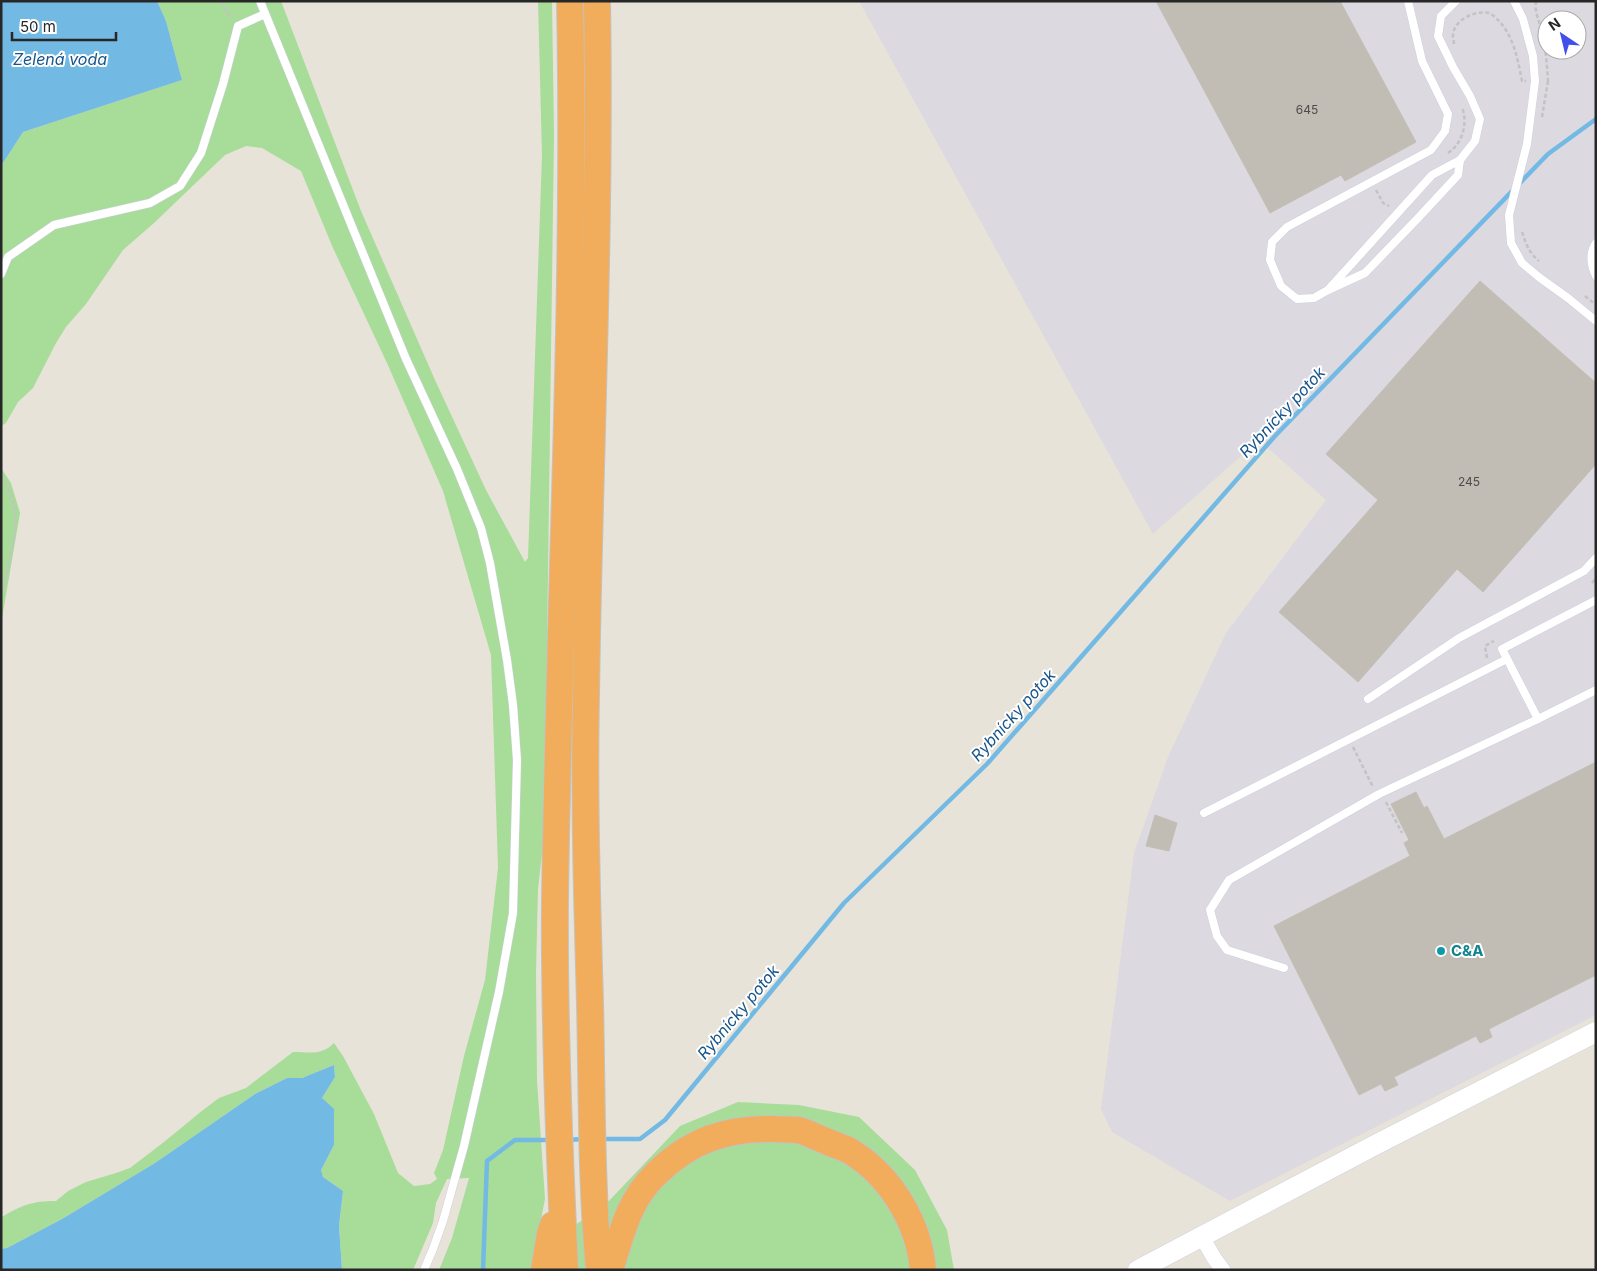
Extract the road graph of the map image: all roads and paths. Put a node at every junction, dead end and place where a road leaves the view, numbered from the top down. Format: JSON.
{"nodes":[{"id":1,"x":222,"y":1,"type":"edge"},
{"id":2,"x":260,"y":1,"type":"edge"},
{"id":3,"x":570,"y":1,"type":"edge"},
{"id":4,"x":596,"y":1,"type":"edge"},
{"id":5,"x":1408,"y":1,"type":"edge"},
{"id":6,"x":1456,"y":1,"type":"edge"},
{"id":7,"x":1514,"y":1,"type":"edge"},
{"id":8,"x":265,"y":14,"type":"junction"},
{"id":9,"x":238,"y":26,"type":"junction"},
{"id":10,"x":1548,"y":81,"type":"dead end"},
{"id":11,"x":1542,"y":120,"type":"dead end"},
{"id":12,"x":1460,"y":160,"type":"junction"},
{"id":13,"x":1522,"y":231,"type":"dead end"},
{"id":14,"x":1596,"y":243,"type":"edge"},
{"id":15,"x":1543,"y":265,"type":"dead end"},
{"id":16,"x":1,"y":274,"type":"edge"},
{"id":17,"x":1596,"y":276,"type":"edge"},
{"id":18,"x":1328,"y":290,"type":"junction"},
{"id":19,"x":1578,"y":291,"type":"dead end"},
{"id":20,"x":1596,"y":305,"type":"edge"},
{"id":21,"x":1596,"y":321,"type":"edge"},
{"id":22,"x":1,"y":477,"type":"edge"},
{"id":23,"x":1596,"y":558,"type":"edge"},
{"id":24,"x":1596,"y":578,"type":"edge"},
{"id":25,"x":1592,"y":583,"type":"dead end"},
{"id":26,"x":1,"y":594,"type":"edge"},
{"id":27,"x":1596,"y":600,"type":"edge"},
{"id":28,"x":1507,"y":659,"type":"junction"},
{"id":29,"x":1596,"y":690,"type":"edge"},
{"id":30,"x":1368,"y":699,"type":"dead end"},
{"id":31,"x":1538,"y":719,"type":"junction"},
{"id":32,"x":1204,"y":812,"type":"dead end"},
{"id":33,"x":1284,"y":968,"type":"dead end"},
{"id":34,"x":1596,"y":1032,"type":"edge"},
{"id":35,"x":561,"y":1206,"type":"junction"},
{"id":36,"x":1202,"y":1237,"type":"junction"},
{"id":37,"x":424,"y":1270,"type":"edge"},
{"id":38,"x":544,"y":1270,"type":"edge"},
{"id":39,"x":566,"y":1270,"type":"edge"},
{"id":40,"x":600,"y":1270,"type":"edge"},
{"id":41,"x":610,"y":1270,"type":"edge"},
{"id":42,"x":923,"y":1270,"type":"edge"},
{"id":43,"x":1138,"y":1270,"type":"edge"},
{"id":44,"x":1224,"y":1270,"type":"edge"}],
"edges":[{"from":1,"to":9,"type":"path"},
{"from":2,"to":8,"type":"lane"},
{"from":3,"to":35,"type":"highway"},
{"from":4,"to":40,"type":"highway"},
{"from":5,"to":18,"type":"lane"},
{"from":6,"to":12,"type":"lane"},
{"from":7,"to":21,"type":"lane"},
{"from":8,"to":9,"type":"lane"},
{"from":8,"to":37,"type":"lane"},
{"from":9,"to":16,"type":"lane"},
{"from":10,"to":11,"type":"path"},
{"from":12,"to":18,"type":"lane"},
{"from":12,"to":18,"type":"lane"},
{"from":13,"to":15,"type":"path"},
{"from":14,"to":17,"type":"lane"},
{"from":19,"to":20,"type":"path"},
{"from":22,"to":26,"type":"path"},
{"from":23,"to":30,"type":"lane"},
{"from":24,"to":25,"type":"path"},
{"from":27,"to":28,"type":"lane"},
{"from":28,"to":31,"type":"lane"},
{"from":28,"to":32,"type":"lane"},
{"from":29,"to":31,"type":"lane"},
{"from":31,"to":33,"type":"lane"},
{"from":34,"to":36,"type":"main road"},
{"from":35,"to":38,"type":"highway"},
{"from":35,"to":39,"type":"highway"},
{"from":36,"to":43,"type":"main road"},
{"from":36,"to":44,"type":"street"},
{"from":41,"to":42,"type":"highway"}]}
